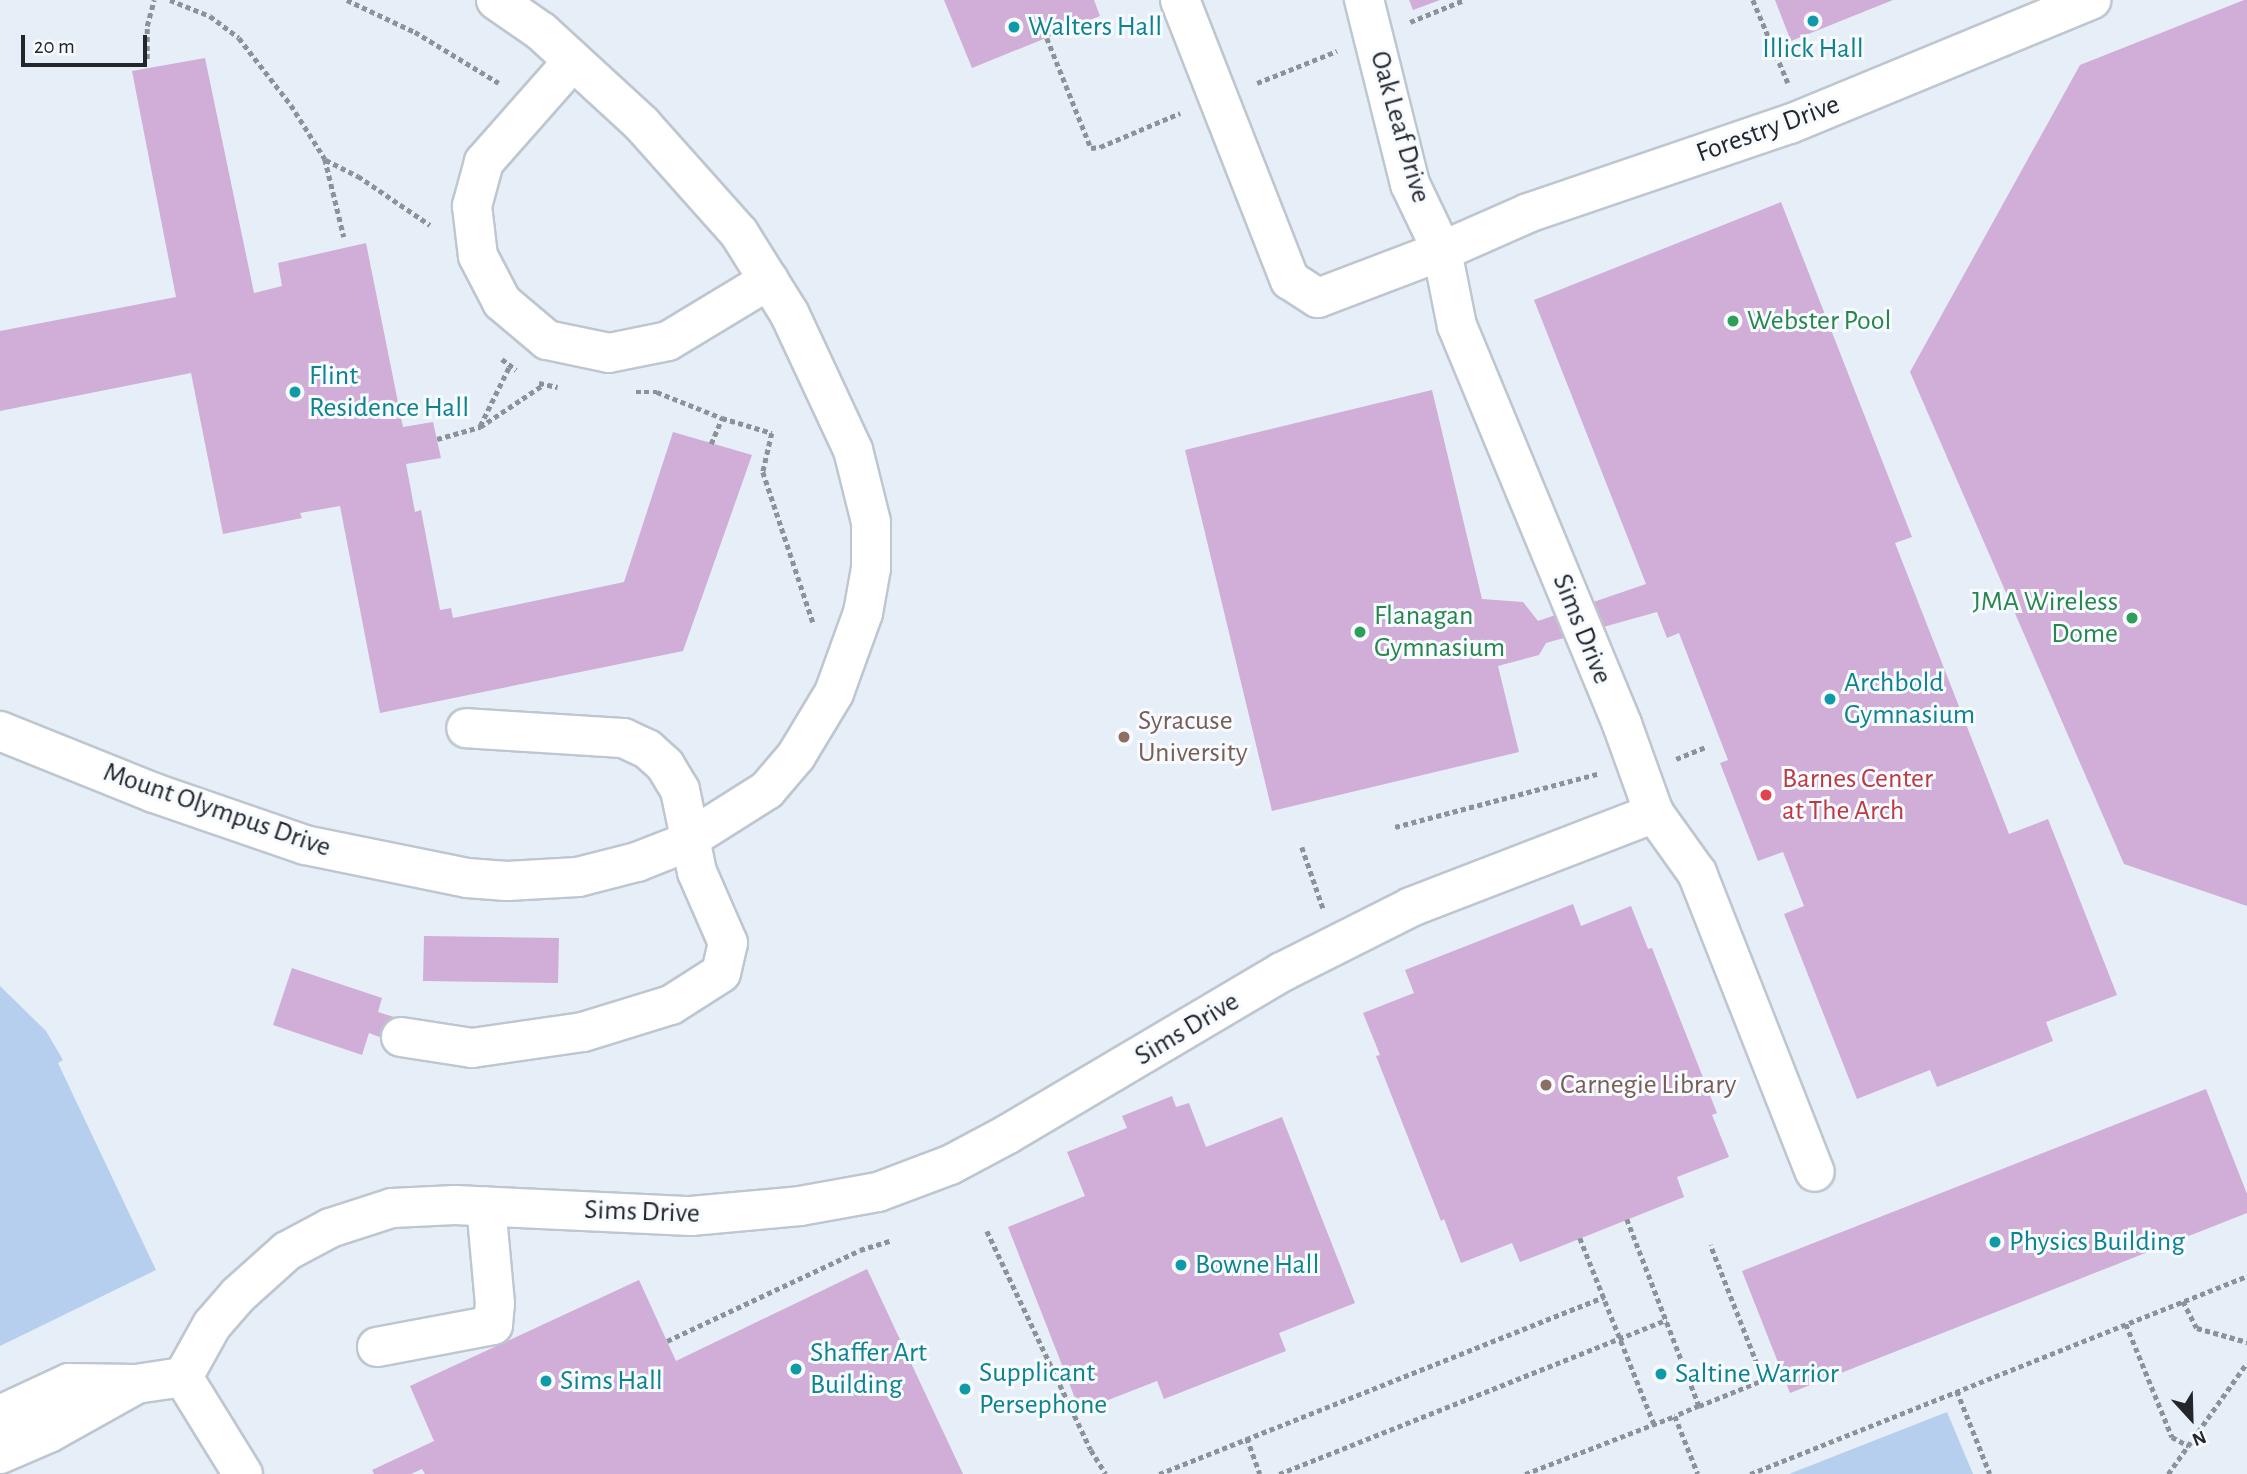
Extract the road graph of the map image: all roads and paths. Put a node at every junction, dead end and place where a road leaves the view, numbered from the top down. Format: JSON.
{"nodes":[{"id":1,"x":153,"y":0,"type":"edge"},
{"id":2,"x":170,"y":0,"type":"edge"},
{"id":3,"x":496,"y":0,"type":"edge"},
{"id":4,"x":1180,"y":0,"type":"edge"},
{"id":5,"x":1364,"y":0,"type":"edge"},
{"id":6,"x":1464,"y":0,"type":"edge"},
{"id":7,"x":1753,"y":0,"type":"edge"},
{"id":8,"x":2091,"y":0,"type":"edge"},
{"id":9,"x":1438,"y":10,"type":"dead end"},
{"id":10,"x":1374,"y":36,"type":"junction"},
{"id":11,"x":1046,"y":38,"type":"dead end"},
{"id":12,"x":147,"y":59,"type":"dead end"},
{"id":13,"x":573,"y":61,"type":"junction"},
{"id":14,"x":1219,"y":99,"type":"junction"},
{"id":15,"x":1800,"y":119,"type":"junction"},
{"id":16,"x":325,"y":159,"type":"junction"},
{"id":17,"x":430,"y":226,"type":"dead end"},
{"id":18,"x":344,"y":237,"type":"dead end"},
{"id":19,"x":1442,"y":251,"type":"junction"},
{"id":20,"x":769,"y":281,"type":"junction"},
{"id":21,"x":509,"y":367,"type":"dead end"},
{"id":22,"x":667,"y":384,"type":"dead end"},
{"id":23,"x":543,"y":385,"type":"dead end"},
{"id":24,"x":657,"y":392,"type":"dead end"},
{"id":25,"x":722,"y":418,"type":"dead end"},
{"id":26,"x":480,"y":426,"type":"junction"},
{"id":27,"x":437,"y":439,"type":"dead end"},
{"id":28,"x":711,"y":444,"type":"dead end"},
{"id":29,"x":466,"y":728,"type":"dead end"},
{"id":30,"x":0,"y":731,"type":"edge"},
{"id":31,"x":1705,"y":747,"type":"dead end"},
{"id":32,"x":1673,"y":760,"type":"dead end"},
{"id":33,"x":1602,"y":773,"type":"dead end"},
{"id":34,"x":1654,"y":813,"type":"junction"},
{"id":35,"x":1395,"y":827,"type":"dead end"},
{"id":36,"x":692,"y":838,"type":"junction"},
{"id":37,"x":1303,"y":847,"type":"dead end"},
{"id":38,"x":1324,"y":912,"type":"dead end"},
{"id":39,"x":401,"y":1037,"type":"dead end"},
{"id":40,"x":1815,"y":1172,"type":"dead end"},
{"id":41,"x":486,"y":1206,"type":"junction"},
{"id":42,"x":1627,"y":1219,"type":"dead end"},
{"id":43,"x":987,"y":1231,"type":"dead end"},
{"id":44,"x":1580,"y":1238,"type":"dead end"},
{"id":45,"x":890,"y":1241,"type":"dead end"},
{"id":46,"x":1710,"y":1245,"type":"dead end"},
{"id":47,"x":2247,"y":1276,"type":"edge"},
{"id":48,"x":1604,"y":1297,"type":"junction"},
{"id":49,"x":2183,"y":1301,"type":"junction"},
{"id":50,"x":1667,"y":1321,"type":"junction"},
{"id":51,"x":2126,"y":1324,"type":"junction"},
{"id":52,"x":1620,"y":1338,"type":"junction"},
{"id":53,"x":667,"y":1341,"type":"dead end"},
{"id":54,"x":2247,"y":1342,"type":"edge"},
{"id":55,"x":377,"y":1347,"type":"dead end"},
{"id":56,"x":2247,"y":1363,"type":"edge"},
{"id":57,"x":183,"y":1377,"type":"junction"},
{"id":58,"x":136,"y":1384,"type":"junction"},
{"id":59,"x":1957,"y":1391,"type":"junction"},
{"id":60,"x":1699,"y":1406,"type":"junction"},
{"id":61,"x":0,"y":1415,"type":"edge"},
{"id":62,"x":1675,"y":1416,"type":"junction"},
{"id":63,"x":1654,"y":1424,"type":"junction"},
{"id":64,"x":1247,"y":1438,"type":"junction"},
{"id":65,"x":2189,"y":1446,"type":"junction"},
{"id":66,"x":0,"y":1454,"type":"edge"},
{"id":67,"x":243,"y":1474,"type":"edge"},
{"id":68,"x":1106,"y":1474,"type":"edge"},
{"id":69,"x":1158,"y":1474,"type":"edge"},
{"id":70,"x":1260,"y":1474,"type":"edge"},
{"id":71,"x":1279,"y":1474,"type":"edge"},
{"id":72,"x":1525,"y":1474,"type":"edge"},
{"id":73,"x":1698,"y":1474,"type":"edge"},
{"id":74,"x":1750,"y":1474,"type":"edge"},
{"id":75,"x":1990,"y":1474,"type":"edge"},
{"id":76,"x":2168,"y":1474,"type":"edge"}],
"edges":[{"from":1,"to":12,"type":"path"},
{"from":2,"to":16,"type":"path"},
{"from":3,"to":13,"type":"street","name":"Mount Olympus Drive"},
{"from":4,"to":14,"type":"street"},
{"from":5,"to":10,"type":"street","name":"Oak Leaf Drive"},
{"from":6,"to":9,"type":"path"},
{"from":7,"to":15,"type":"path"},
{"from":8,"to":15,"type":"street","name":"Forestry Drive"},
{"from":10,"to":14,"type":"path"},
{"from":10,"to":19,"type":"street","name":"Oak Leaf Drive"},
{"from":11,"to":14,"type":"path"},
{"from":13,"to":20,"type":"street","name":"Mount Olympus Drive"},
{"from":13,"to":20,"type":"street"},
{"from":14,"to":19,"type":"street","name":"Forestry Drive"},
{"from":15,"to":19,"type":"street","name":"Forestry Drive"},
{"from":16,"to":17,"type":"path"},
{"from":16,"to":18,"type":"path"},
{"from":19,"to":34,"type":"street","name":"Sims Drive"},
{"from":20,"to":36,"type":"street","name":"Mount Olympus Drive"},
{"from":21,"to":26,"type":"path"},
{"from":22,"to":24,"type":"path"},
{"from":23,"to":26,"type":"path"},
{"from":25,"to":28,"type":"path"},
{"from":26,"to":27,"type":"path"},
{"from":29,"to":36,"type":"street"},
{"from":30,"to":36,"type":"street","name":"Mount Olympus Drive"},
{"from":31,"to":32,"type":"path"},
{"from":33,"to":35,"type":"path"},
{"from":34,"to":40,"type":"street"},
{"from":34,"to":41,"type":"street","name":"Sims Drive"},
{"from":36,"to":39,"type":"street"},
{"from":37,"to":38,"type":"path"},
{"from":41,"to":55,"type":"street"},
{"from":41,"to":57,"type":"street","name":"Sims Drive"},
{"from":42,"to":50,"type":"path"},
{"from":43,"to":68,"type":"path"},
{"from":44,"to":48,"type":"path"},
{"from":45,"to":53,"type":"path"},
{"from":46,"to":60,"type":"path"},
{"from":47,"to":49,"type":"path"},
{"from":48,"to":52,"type":"path"},
{"from":48,"to":64,"type":"path"},
{"from":49,"to":51,"type":"path"},
{"from":49,"to":54,"type":"path"},
{"from":50,"to":52,"type":"path"},
{"from":50,"to":60,"type":"path"},
{"from":51,"to":59,"type":"path"},
{"from":51,"to":65,"type":"path"},
{"from":52,"to":63,"type":"path"},
{"from":52,"to":71,"type":"path"},
{"from":56,"to":65,"type":"path"},
{"from":57,"to":58,"type":"street"},
{"from":57,"to":67,"type":"street"},
{"from":58,"to":61,"type":"street"},
{"from":58,"to":66,"type":"street"},
{"from":59,"to":74,"type":"path"},
{"from":59,"to":75,"type":"path"},
{"from":60,"to":62,"type":"path"},
{"from":62,"to":63,"type":"path"},
{"from":62,"to":73,"type":"path"},
{"from":63,"to":72,"type":"path"},
{"from":64,"to":69,"type":"path"},
{"from":64,"to":70,"type":"path"},
{"from":65,"to":76,"type":"path"}]}
